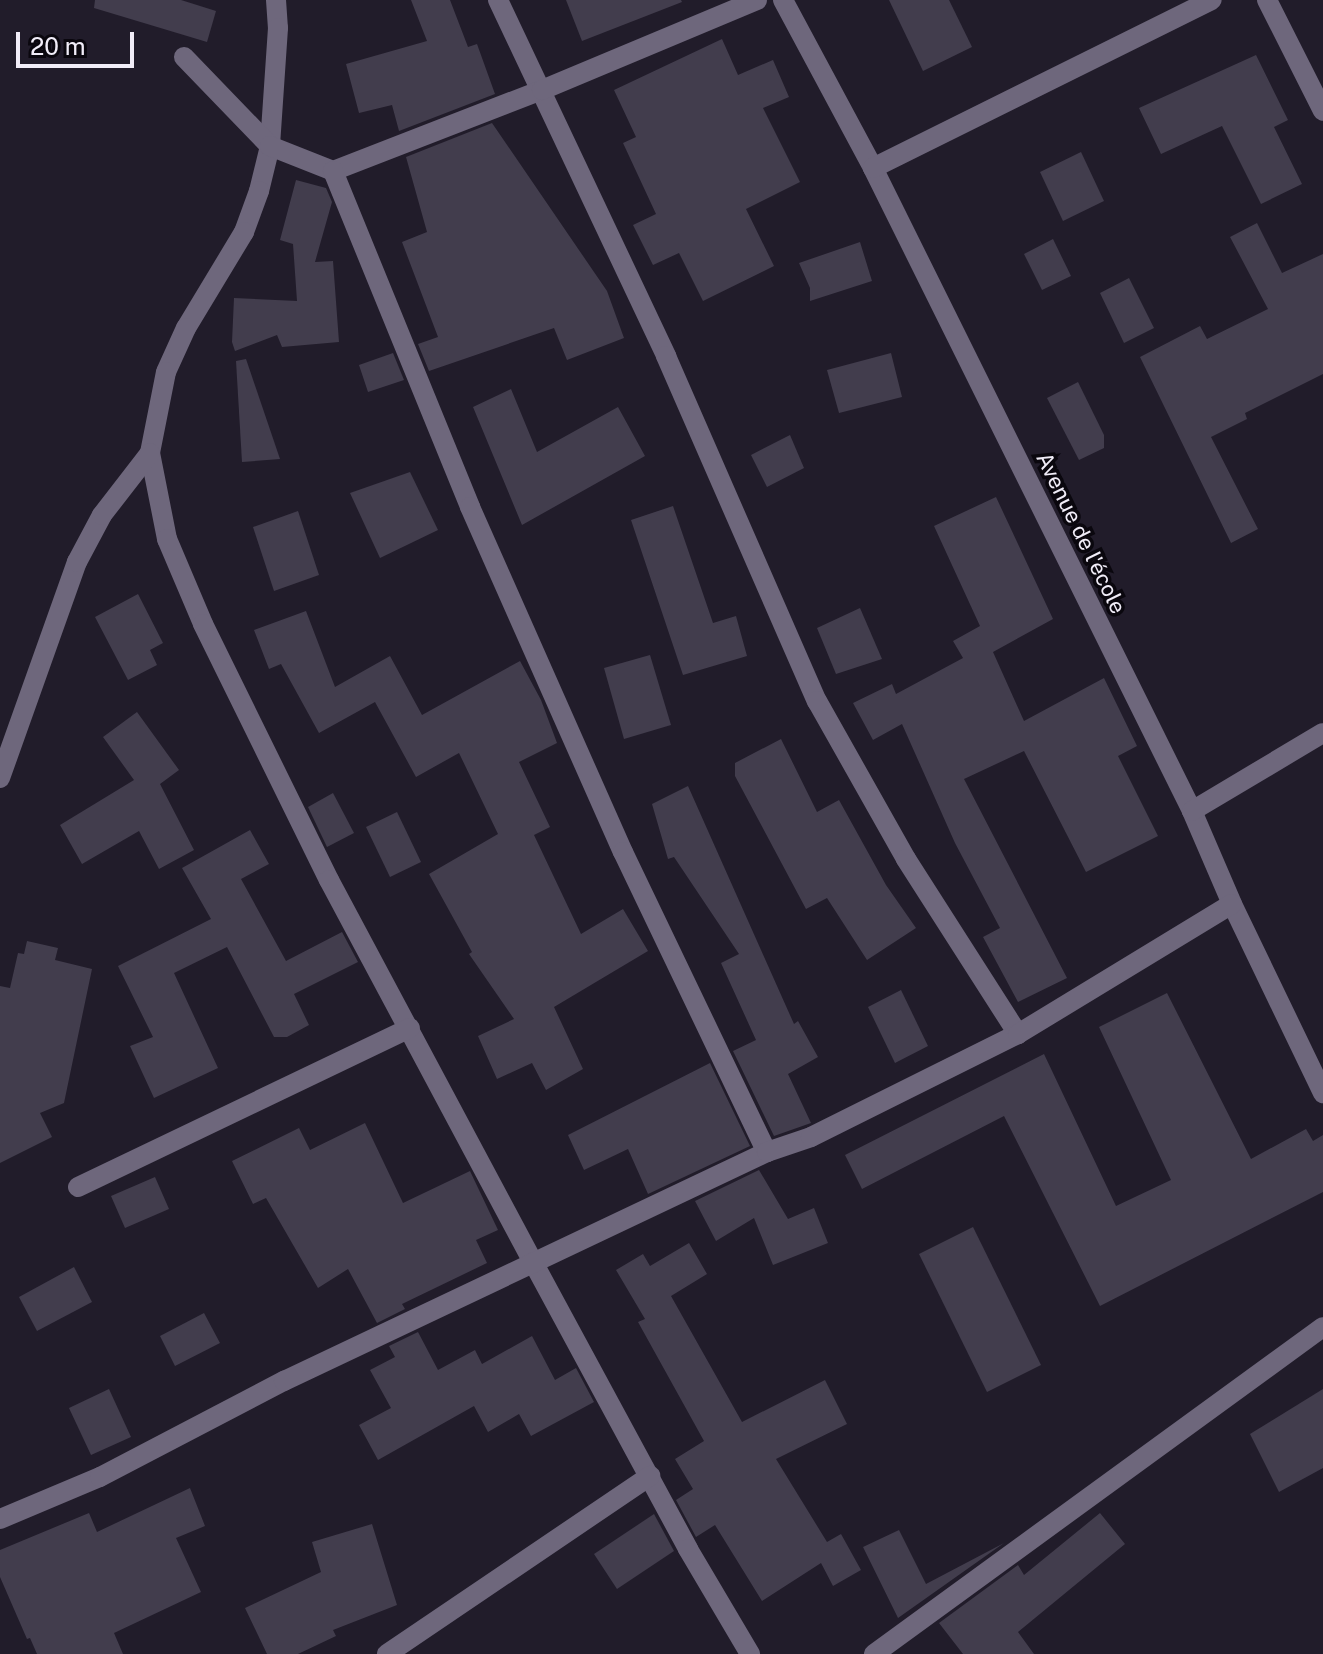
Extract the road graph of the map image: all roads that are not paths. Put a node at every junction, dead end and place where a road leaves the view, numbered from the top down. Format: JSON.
{"nodes":[{"id":1,"x":276,"y":0,"type":"edge"},
{"id":2,"x":498,"y":0,"type":"edge"},
{"id":3,"x":757,"y":0,"type":"edge"},
{"id":4,"x":783,"y":0,"type":"edge"},
{"id":5,"x":1212,"y":0,"type":"edge"},
{"id":6,"x":1267,"y":0,"type":"edge"},
{"id":7,"x":184,"y":57,"type":"dead end"},
{"id":8,"x":542,"y":90,"type":"junction"},
{"id":9,"x":1323,"y":111,"type":"edge"},
{"id":10,"x":270,"y":146,"type":"junction"},
{"id":11,"x":873,"y":168,"type":"junction"},
{"id":12,"x":333,"y":171,"type":"junction"},
{"id":13,"x":150,"y":453,"type":"junction"},
{"id":14,"x":1323,"y":733,"type":"edge"},
{"id":15,"x":0,"y":778,"type":"edge"},
{"id":16,"x":1192,"y":811,"type":"junction"},
{"id":17,"x":1232,"y":904,"type":"junction"},
{"id":18,"x":410,"y":1028,"type":"junction"},
{"id":19,"x":1018,"y":1034,"type":"junction"},
{"id":20,"x":1323,"y":1093,"type":"edge"},
{"id":21,"x":767,"y":1152,"type":"junction"},
{"id":22,"x":78,"y":1187,"type":"dead end"},
{"id":23,"x":533,"y":1262,"type":"junction"},
{"id":24,"x":1323,"y":1327,"type":"edge"},
{"id":25,"x":650,"y":1476,"type":"junction"},
{"id":26,"x":0,"y":1519,"type":"edge"},
{"id":27,"x":387,"y":1654,"type":"edge"},
{"id":28,"x":750,"y":1654,"type":"edge"},
{"id":29,"x":874,"y":1654,"type":"edge"}],
"edges":[{"from":1,"to":10,"type":"street"},
{"from":2,"to":8,"type":"street"},
{"from":3,"to":8,"type":"street"},
{"from":4,"to":11,"type":"street","name":"Avenue de l'école"},
{"from":5,"to":11,"type":"street"},
{"from":6,"to":9,"type":"street"},
{"from":7,"to":10,"type":"street"},
{"from":8,"to":12,"type":"street"},
{"from":8,"to":19,"type":"street"},
{"from":10,"to":12,"type":"street"},
{"from":10,"to":13,"type":"street"},
{"from":11,"to":16,"type":"street","name":"Avenue de l'école"},
{"from":12,"to":21,"type":"street"},
{"from":13,"to":15,"type":"street"},
{"from":13,"to":18,"type":"street"},
{"from":14,"to":16,"type":"street"},
{"from":16,"to":17,"type":"street","name":"Avenue de l'école"},
{"from":17,"to":19,"type":"street"},
{"from":17,"to":20,"type":"street","name":"Avenue de l'école"},
{"from":18,"to":22,"type":"street"},
{"from":18,"to":23,"type":"street"},
{"from":19,"to":21,"type":"street"},
{"from":21,"to":23,"type":"street"},
{"from":23,"to":25,"type":"street"},
{"from":23,"to":26,"type":"street"},
{"from":24,"to":29,"type":"street"},
{"from":25,"to":27,"type":"street"},
{"from":25,"to":28,"type":"street"}]}
